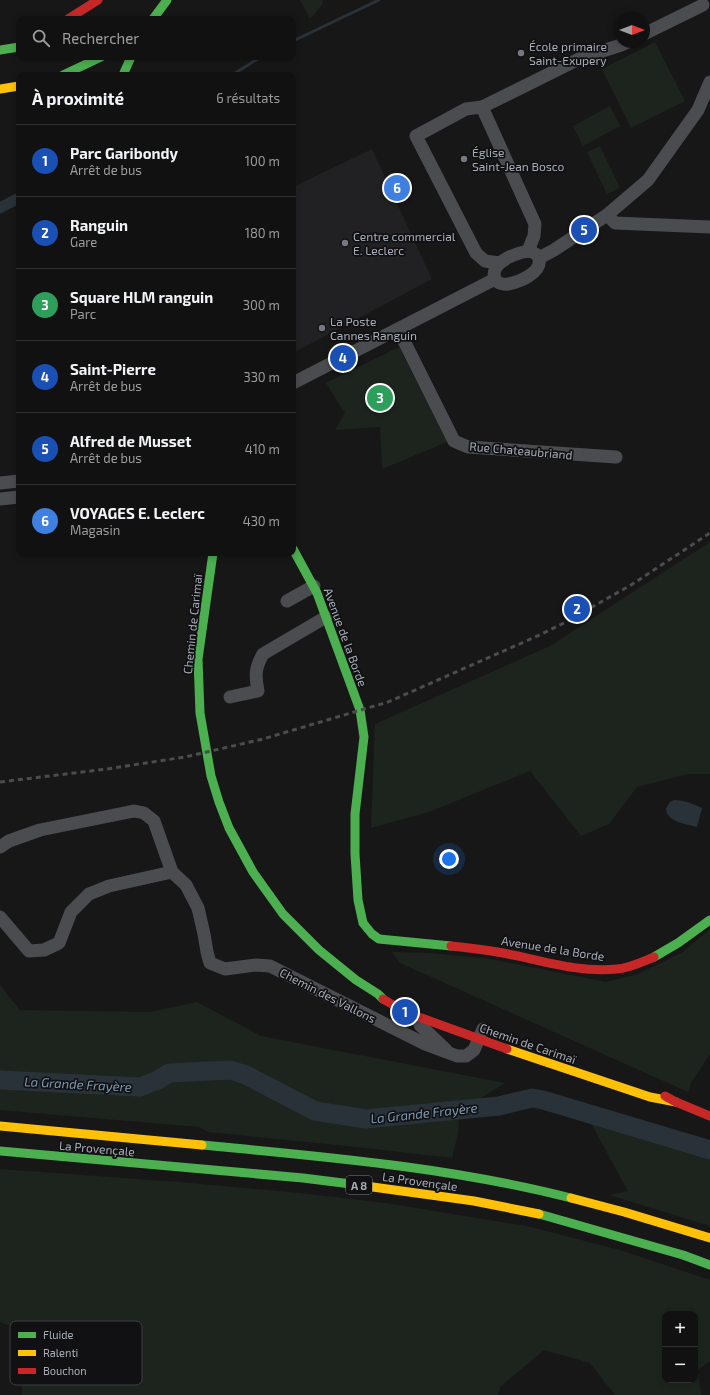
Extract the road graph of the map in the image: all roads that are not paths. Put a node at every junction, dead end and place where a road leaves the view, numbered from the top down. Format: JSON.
{"nodes":[{"id":1,"x":99,"y":0,"type":"edge"},
{"id":2,"x":167,"y":0,"type":"edge"},
{"id":3,"x":151,"y":6,"type":"dead end"},
{"id":4,"x":705,"y":6,"type":"edge"},
{"id":5,"x":73,"y":16,"type":"edge"},
{"id":6,"x":85,"y":16,"type":"edge"},
{"id":7,"x":149,"y":16,"type":"edge"},
{"id":8,"x":155,"y":16,"type":"edge"},
{"id":9,"x":650,"y":31,"type":"edge"},
{"id":10,"x":16,"y":47,"type":"edge"},
{"id":11,"x":614,"y":47,"type":"edge"},
{"id":12,"x":0,"y":50,"type":"edge"},
{"id":13,"x":130,"y":60,"type":"edge"},
{"id":14,"x":90,"y":63,"type":"edge"},
{"id":15,"x":70,"y":72,"type":"edge"},
{"id":16,"x":124,"y":72,"type":"edge"},
{"id":17,"x":710,"y":82,"type":"edge"},
{"id":18,"x":16,"y":86,"type":"edge"},
{"id":19,"x":0,"y":89,"type":"edge"},
{"id":20,"x":707,"y":97,"type":"edge"},
{"id":21,"x":482,"y":107,"type":"junction"},
{"id":22,"x":607,"y":215,"type":"junction"},
{"id":23,"x":710,"y":227,"type":"edge"},
{"id":24,"x":528,"y":251,"type":"junction"},
{"id":25,"x":539,"y":258,"type":"junction"},
{"id":26,"x":499,"y":263,"type":"junction"},
{"id":27,"x":494,"y":279,"type":"junction"},
{"id":28,"x":398,"y":329,"type":"junction"},
{"id":29,"x":296,"y":381,"type":"edge"},
{"id":30,"x":616,"y":457,"type":"dead end"},
{"id":31,"x":16,"y":481,"type":"edge"},
{"id":32,"x":0,"y":483,"type":"edge"},
{"id":33,"x":16,"y":497,"type":"edge"},
{"id":34,"x":0,"y":499,"type":"edge"},
{"id":35,"x":296,"y":554,"type":"edge"},
{"id":36,"x":213,"y":556,"type":"edge"},
{"id":37,"x":314,"y":586,"type":"junction"},
{"id":38,"x":288,"y":602,"type":"dead end"},
{"id":39,"x":326,"y":617,"type":"junction"},
{"id":40,"x":230,"y":697,"type":"dead end"},
{"id":41,"x":0,"y":847,"type":"edge"},
{"id":42,"x":172,"y":872,"type":"junction"},
{"id":43,"x":0,"y":917,"type":"edge"},
{"id":44,"x":710,"y":920,"type":"edge"},
{"id":45,"x":378,"y":994,"type":"junction"},
{"id":46,"x":401,"y":999,"type":"dead end"},
{"id":47,"x":418,"y":1020,"type":"junction"},
{"id":48,"x":481,"y":1031,"type":"junction"},
{"id":49,"x":403,"y":1033,"type":"junction"},
{"id":50,"x":452,"y":1055,"type":"junction"},
{"id":51,"x":615,"y":1075,"type":"dead end"},
{"id":52,"x":676,"y":1102,"type":"junction"},
{"id":53,"x":710,"y":1116,"type":"edge"},
{"id":54,"x":0,"y":1126,"type":"edge"},
{"id":55,"x":0,"y":1151,"type":"edge"},
{"id":56,"x":710,"y":1238,"type":"edge"},
{"id":57,"x":710,"y":1265,"type":"edge"}],
"edges":[{"from":1,"to":5,"type":"main road"},
{"from":1,"to":6,"type":"main road"},
{"from":2,"to":8,"type":"main road"},
{"from":3,"to":7,"type":"main road"},
{"from":4,"to":9,"type":"street"},
{"from":10,"to":12,"type":"main road"},
{"from":11,"to":21,"type":"street"},
{"from":13,"to":16,"type":"main road"},
{"from":14,"to":15,"type":"main road"},
{"from":17,"to":20,"type":"street"},
{"from":18,"to":19,"type":"main road"},
{"from":20,"to":22,"type":"street"},
{"from":21,"to":24,"type":"street"},
{"from":21,"to":26,"type":"street"},
{"from":22,"to":23,"type":"street"},
{"from":22,"to":25,"type":"street"},
{"from":24,"to":25,"type":"street"},
{"from":24,"to":26,"type":"street"},
{"from":25,"to":27,"type":"street"},
{"from":26,"to":27,"type":"street"},
{"from":27,"to":28,"type":"street"},
{"from":28,"to":29,"type":"street"},
{"from":28,"to":30,"type":"street","name":"Rue Chateaubriand"},
{"from":31,"to":32,"type":"street"},
{"from":33,"to":34,"type":"street"},
{"from":35,"to":37,"type":"main road","name":"Avenue de la Borde"},
{"from":36,"to":45,"type":"main road","name":"Chemin de Carimaï"},
{"from":37,"to":38,"type":"street"},
{"from":37,"to":39,"type":"main road","name":"Avenue de la Borde"},
{"from":39,"to":40,"type":"street"},
{"from":39,"to":44,"type":"main road","name":"Avenue de la Borde"},
{"from":41,"to":42,"type":"street","name":"Chemin des Vallons"},
{"from":42,"to":43,"type":"street"},
{"from":42,"to":49,"type":"street","name":"Chemin des Vallons"},
{"from":45,"to":46,"type":"main road","name":"Chemin de Carimaï"},
{"from":45,"to":47,"type":"main road","name":"Chemin de Carimaï"},
{"from":47,"to":48,"type":"main road","name":"Chemin de Carimaï"},
{"from":47,"to":49,"type":"street"},
{"from":47,"to":50,"type":"street"},
{"from":48,"to":50,"type":"street"},
{"from":48,"to":52,"type":"main road","name":"Chemin de Carimaï"},
{"from":49,"to":50,"type":"street","name":"Chemin des Vallons"},
{"from":51,"to":52,"type":"main road","name":"Chemin de Carimaï"},
{"from":52,"to":53,"type":"main road","name":"Chemin de Carimaï"},
{"from":54,"to":56,"type":"main road","name":"La Provençale","number":"A 8"},
{"from":55,"to":57,"type":"main road","name":"La Provençale","number":"A 8"}]}
